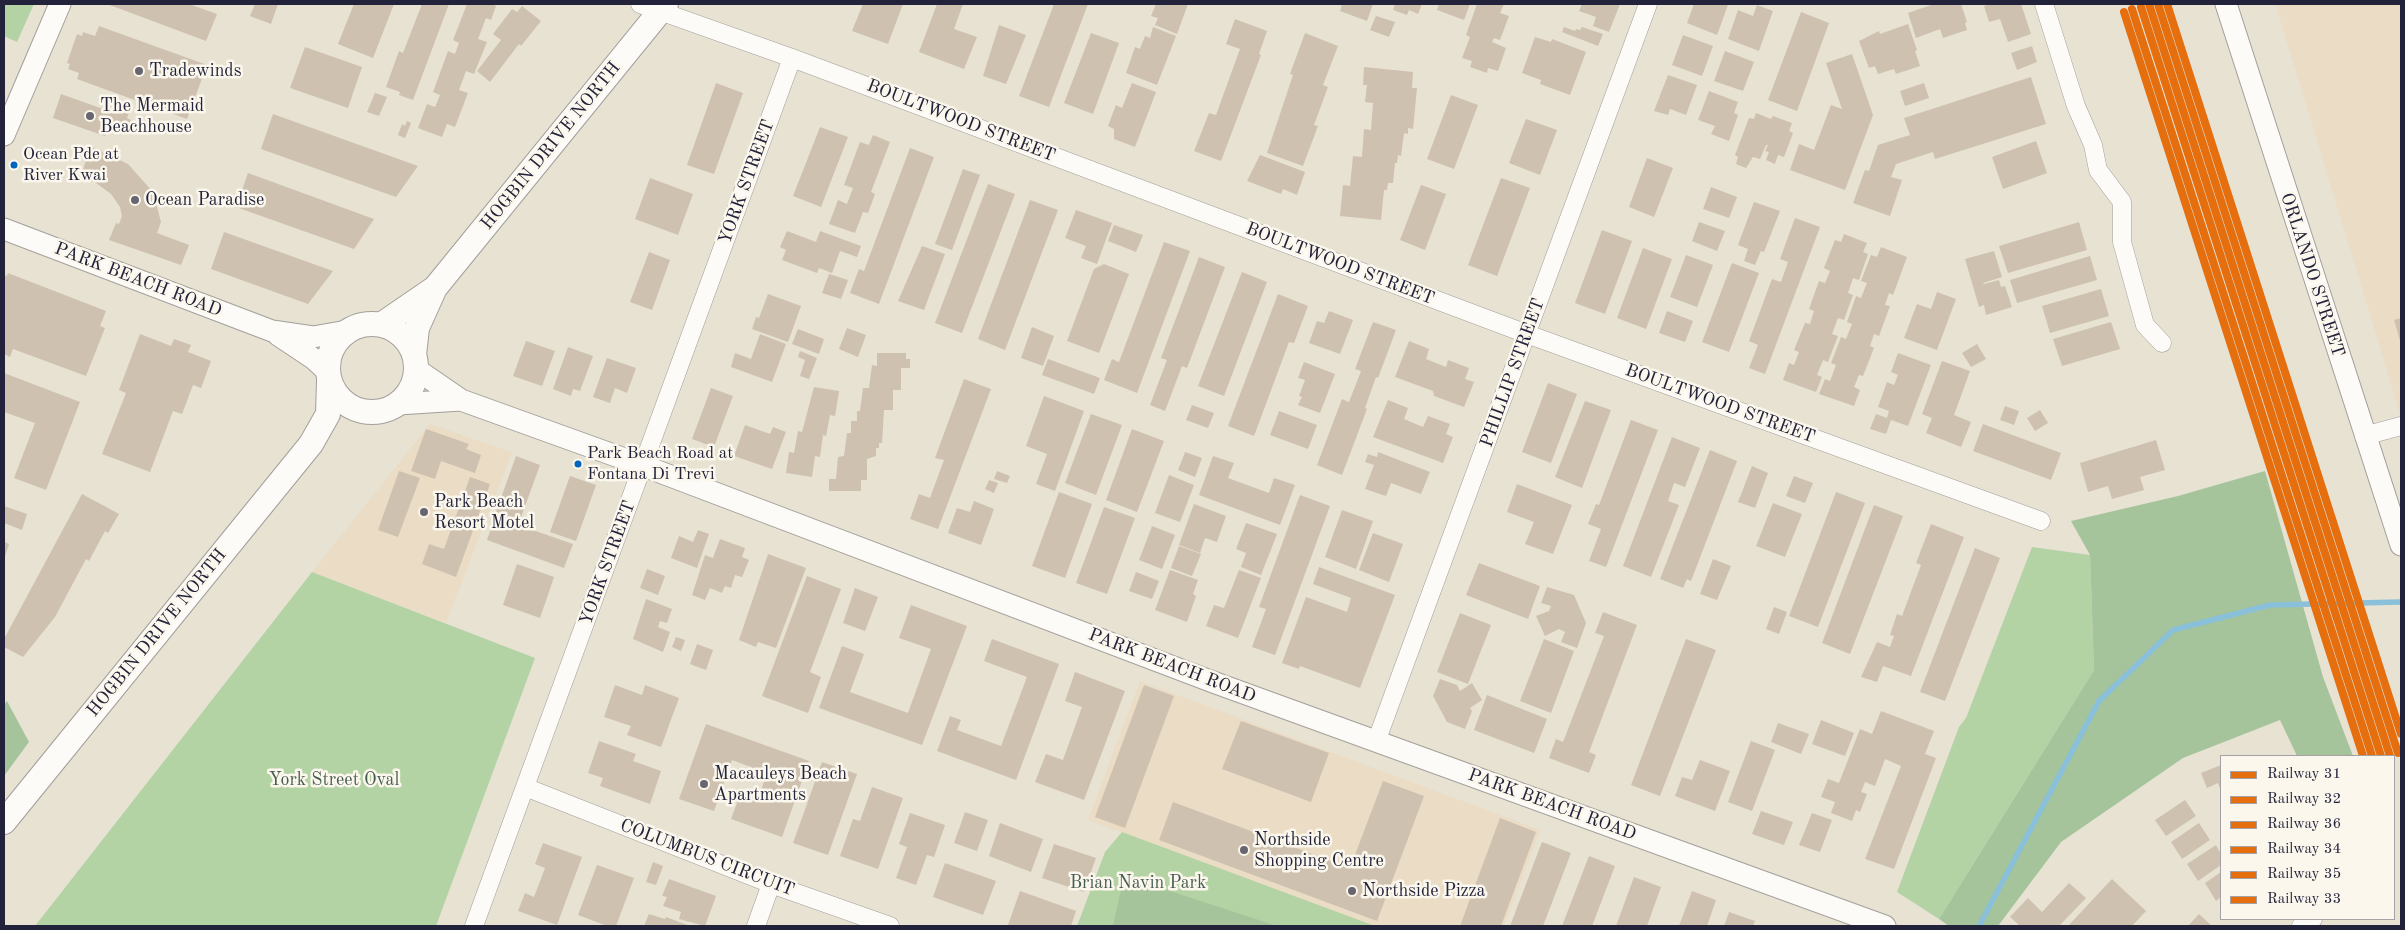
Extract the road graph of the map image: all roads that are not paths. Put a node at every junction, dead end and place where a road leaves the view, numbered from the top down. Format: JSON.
{"nodes":[{"id":1,"x":60,"y":4,"type":"edge"},
{"id":2,"x":1648,"y":4,"type":"edge"},
{"id":3,"x":2044,"y":4,"type":"edge"},
{"id":4,"x":2226,"y":4,"type":"edge"},
{"id":5,"x":655,"y":6,"type":"edge"},
{"id":6,"x":792,"y":58,"type":"junction"},
{"id":7,"x":4,"y":135,"type":"edge"},
{"id":8,"x":4,"y":229,"type":"edge"},
{"id":9,"x":435,"y":288,"type":"junction"},
{"id":10,"x":381,"y":325,"type":"junction"},
{"id":11,"x":272,"y":331,"type":"junction"},
{"id":12,"x":347,"y":331,"type":"junction"},
{"id":13,"x":1527,"y":334,"type":"junction"},
{"id":14,"x":2162,"y":343,"type":"dead end"},
{"id":15,"x":415,"y":362,"type":"junction"},
{"id":16,"x":329,"y":376,"type":"junction"},
{"id":17,"x":461,"y":400,"type":"junction"},
{"id":18,"x":398,"y":404,"type":"junction"},
{"id":19,"x":371,"y":412,"type":"junction"},
{"id":20,"x":2401,"y":426,"type":"edge"},
{"id":21,"x":2364,"y":436,"type":"junction"},
{"id":22,"x":311,"y":444,"type":"junction"},
{"id":23,"x":644,"y":466,"type":"junction"},
{"id":24,"x":2041,"y":521,"type":"dead end"},
{"id":25,"x":2401,"y":545,"type":"edge"},
{"id":26,"x":1376,"y":742,"type":"junction"},
{"id":27,"x":526,"y":786,"type":"junction"},
{"id":28,"x":4,"y":822,"type":"edge"},
{"id":29,"x":772,"y":884,"type":"junction"},
{"id":30,"x":474,"y":926,"type":"edge"},
{"id":31,"x":756,"y":926,"type":"edge"},
{"id":32,"x":890,"y":926,"type":"edge"},
{"id":33,"x":1885,"y":926,"type":"edge"}],
"edges":[{"from":1,"to":7,"type":"street"},
{"from":2,"to":13,"type":"street","name":"PHILLIP STREET"},
{"from":3,"to":14,"type":"street"},
{"from":4,"to":21,"type":"street","name":"ORLANDO STREET"},
{"from":5,"to":6,"type":"street","name":"BOULTWOOD STREET"},
{"from":5,"to":9,"type":"main road","name":"HOGBIN DRIVE NORTH"},
{"from":6,"to":13,"type":"street","name":"BOULTWOOD STREET"},
{"from":6,"to":23,"type":"street","name":"YORK STREET"},
{"from":8,"to":11,"type":"street","name":"PARK BEACH ROAD"},
{"from":9,"to":10,"type":"main road","name":"HOGBIN DRIVE NORTH"},
{"from":9,"to":15,"type":"main road","name":"HOGBIN DRIVE NORTH"},
{"from":10,"to":12,"type":"main road"},
{"from":10,"to":15,"type":"main road"},
{"from":11,"to":12,"type":"street","name":"PARK BEACH ROAD"},
{"from":11,"to":16,"type":"street","name":"PARK BEACH ROAD"},
{"from":12,"to":16,"type":"main road"},
{"from":13,"to":24,"type":"street","name":"BOULTWOOD STREET"},
{"from":13,"to":26,"type":"street","name":"PHILLIP STREET"},
{"from":15,"to":17,"type":"street","name":"PARK BEACH ROAD"},
{"from":15,"to":18,"type":"main road"},
{"from":16,"to":19,"type":"main road"},
{"from":16,"to":22,"type":"main road","name":"HOGBIN DRIVE NORTH"},
{"from":17,"to":18,"type":"street","name":"PARK BEACH ROAD"},
{"from":17,"to":23,"type":"street","name":"PARK BEACH ROAD"},
{"from":18,"to":19,"type":"main road"},
{"from":19,"to":22,"type":"main road","name":"HOGBIN DRIVE NORTH"},
{"from":20,"to":21,"type":"street"},
{"from":21,"to":25,"type":"street","name":"ORLANDO STREET"},
{"from":22,"to":28,"type":"main road","name":"HOGBIN DRIVE NORTH"},
{"from":23,"to":26,"type":"street","name":"PARK BEACH ROAD"},
{"from":23,"to":27,"type":"street","name":"YORK STREET"},
{"from":26,"to":33,"type":"street","name":"PARK BEACH ROAD"},
{"from":27,"to":29,"type":"street","name":"COLUMBUS CIRCUIT"},
{"from":27,"to":30,"type":"street","name":"YORK STREET"},
{"from":29,"to":31,"type":"street"},
{"from":29,"to":32,"type":"street","name":"COLUMBUS CIRCUIT"}]}
